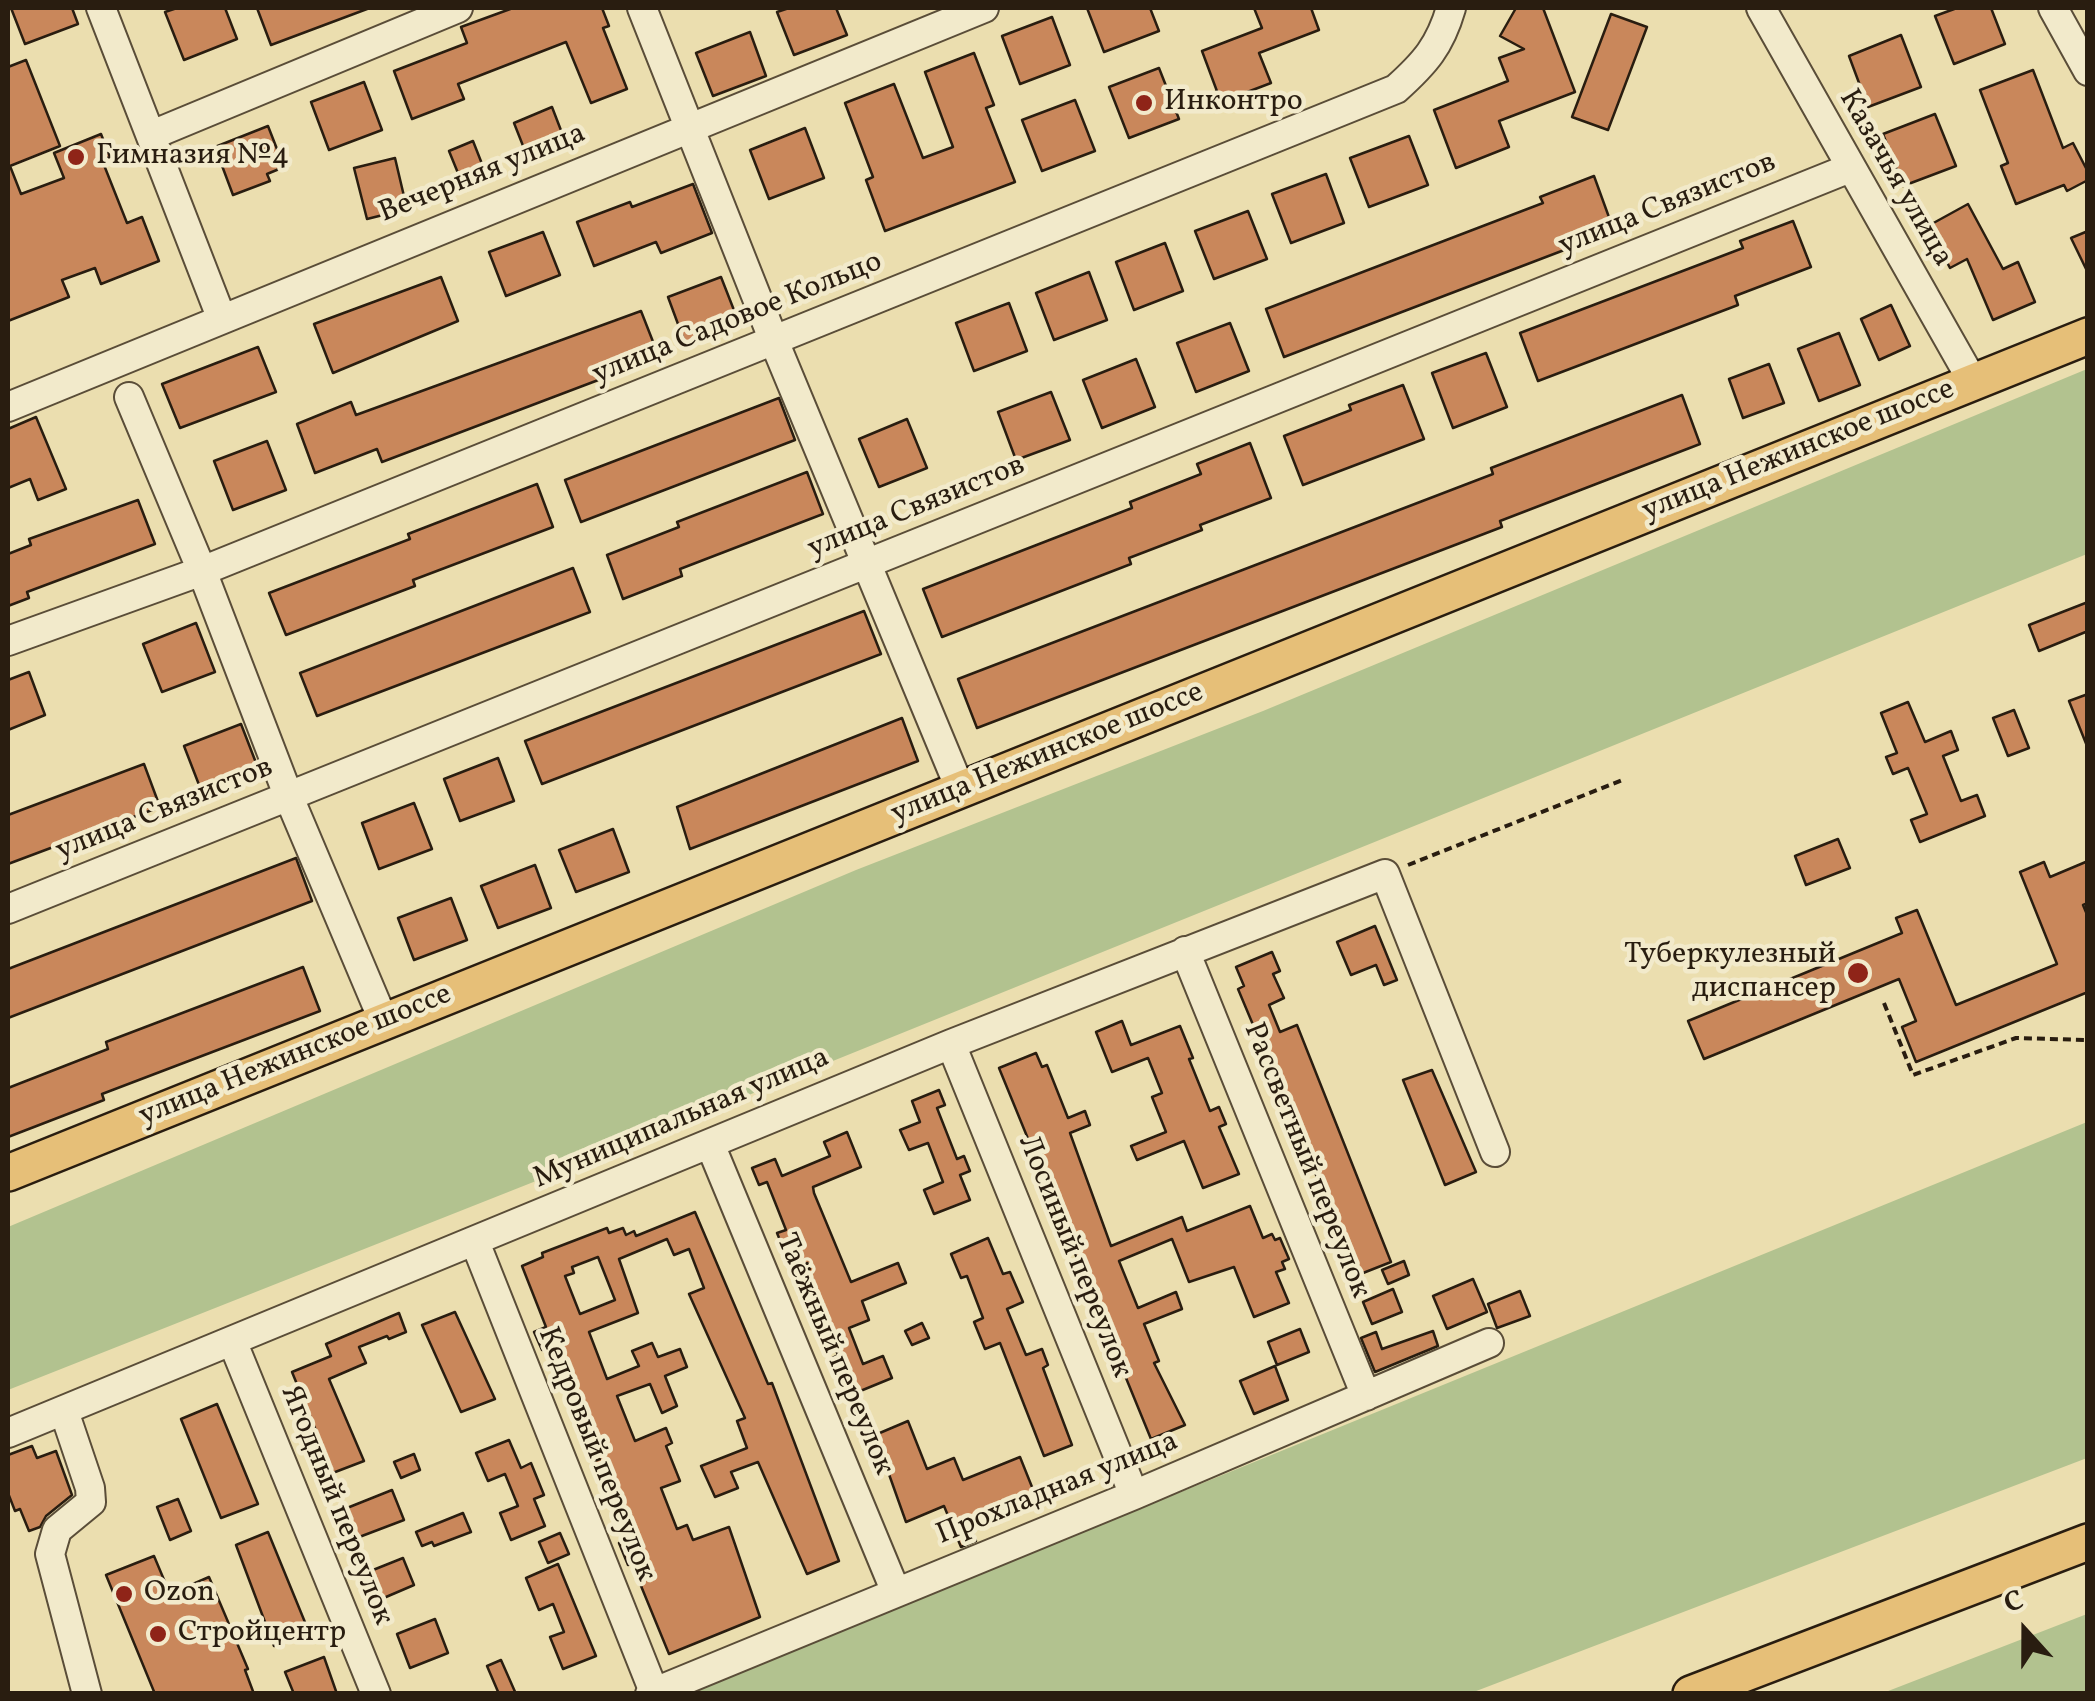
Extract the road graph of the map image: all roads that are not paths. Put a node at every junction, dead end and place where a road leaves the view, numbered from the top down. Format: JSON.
{"nodes":[{"id":1,"x":101,"y":8,"type":"edge"},
{"id":2,"x":458,"y":8,"type":"edge"},
{"id":3,"x":642,"y":8,"type":"edge"},
{"id":4,"x":984,"y":8,"type":"edge"},
{"id":5,"x":1451,"y":8,"type":"edge"},
{"id":6,"x":1761,"y":8,"type":"edge"},
{"id":7,"x":2053,"y":8,"type":"edge"},
{"id":8,"x":2088,"y":71,"type":"edge"},
{"id":9,"x":690,"y":125,"type":"junction"},
{"id":10,"x":152,"y":135,"type":"junction"},
{"id":11,"x":1850,"y":168,"type":"junction"},
{"id":12,"x":221,"y":317,"type":"junction"},
{"id":13,"x":2088,"y":336,"type":"edge"},
{"id":14,"x":774,"y":341,"type":"junction"},
{"id":15,"x":1973,"y":382,"type":"junction"},
{"id":16,"x":129,"y":397,"type":"dead end"},
{"id":17,"x":8,"y":407,"type":"edge"},
{"id":18,"x":868,"y":563,"type":"junction"},
{"id":19,"x":202,"y":571,"type":"junction"},
{"id":20,"x":8,"y":642,"type":"edge"},
{"id":21,"x":961,"y":790,"type":"junction"},
{"id":22,"x":288,"y":796,"type":"junction"},
{"id":23,"x":8,"y":910,"type":"edge"},
{"id":24,"x":1185,"y":951,"type":"junction"},
{"id":25,"x":384,"y":1022,"type":"junction"},
{"id":26,"x":951,"y":1044,"type":"junction"},
{"id":27,"x":710,"y":1144,"type":"junction"},
{"id":28,"x":1495,"y":1152,"type":"dead end"},
{"id":29,"x":8,"y":1172,"type":"edge"},
{"id":30,"x":475,"y":1242,"type":"junction"},
{"id":31,"x":234,"y":1343,"type":"junction"},
{"id":32,"x":1489,"y":1343,"type":"dead end"},
{"id":33,"x":1366,"y":1396,"type":"junction"},
{"id":34,"x":64,"y":1411,"type":"junction"},
{"id":35,"x":8,"y":1433,"type":"edge"},
{"id":36,"x":1134,"y":1495,"type":"junction"},
{"id":37,"x":2088,"y":1542,"type":"edge"},
{"id":38,"x":2088,"y":1559,"type":"edge"},
{"id":39,"x":895,"y":1590,"type":"junction"},
{"id":40,"x":652,"y":1693,"type":"edge"},
{"id":41,"x":88,"y":1694,"type":"edge"},
{"id":42,"x":376,"y":1694,"type":"edge"},
{"id":43,"x":1691,"y":1694,"type":"edge"},
{"id":44,"x":1738,"y":1694,"type":"edge"}],
"edges":[{"from":1,"to":10,"type":"street"},
{"from":2,"to":10,"type":"street"},
{"from":3,"to":9,"type":"street"},
{"from":4,"to":9,"type":"street","name":"Вечерняя улица"},
{"from":5,"to":14,"type":"street","name":"улица Садовое Кольцо"},
{"from":6,"to":11,"type":"street","name":"Казачья улица"},
{"from":7,"to":8,"type":"street"},
{"from":9,"to":12,"type":"street","name":"Вечерняя улица"},
{"from":9,"to":14,"type":"street"},
{"from":10,"to":12,"type":"street"},
{"from":11,"to":15,"type":"street","name":"Казачья улица"},
{"from":11,"to":18,"type":"street","name":"улица Связистов"},
{"from":12,"to":17,"type":"street","name":"Вечерняя улица"},
{"from":13,"to":15,"type":"main road","name":"улица Нежинское шоссе"},
{"from":14,"to":18,"type":"street"},
{"from":14,"to":19,"type":"street","name":"улица Садовое Кольцо"},
{"from":15,"to":21,"type":"main road","name":"улица Нежинское шоссе"},
{"from":16,"to":19,"type":"street"},
{"from":18,"to":21,"type":"street"},
{"from":18,"to":22,"type":"street","name":"улица Связистов"},
{"from":19,"to":20,"type":"street","name":"улица Садовое Кольцо"},
{"from":19,"to":22,"type":"street"},
{"from":21,"to":25,"type":"main road","name":"улица Нежинское шоссе"},
{"from":22,"to":23,"type":"street","name":"улица Связистов"},
{"from":22,"to":25,"type":"street"},
{"from":24,"to":26,"type":"street","name":"Муниципальная улица"},
{"from":24,"to":28,"type":"street","name":"Муниципальная улица"},
{"from":24,"to":33,"type":"street","name":"Рассветный переулок"},
{"from":25,"to":29,"type":"main road","name":"улица Нежинское шоссе"},
{"from":26,"to":27,"type":"street","name":"Муниципальная улица"},
{"from":26,"to":36,"type":"street","name":"Лосиный переулок"},
{"from":27,"to":30,"type":"street","name":"Муниципальная улица"},
{"from":27,"to":39,"type":"street","name":"Таёжный переулок"},
{"from":30,"to":31,"type":"street","name":"Муниципальная улица"},
{"from":30,"to":40,"type":"street","name":"Кедровый переулок"},
{"from":31,"to":34,"type":"street","name":"Муниципальная улица"},
{"from":31,"to":42,"type":"street","name":"Ягодный переулок"},
{"from":32,"to":33,"type":"street","name":"Прохладная улица"},
{"from":33,"to":36,"type":"street","name":"Прохладная улица"},
{"from":34,"to":35,"type":"street","name":"Муниципальная улица"},
{"from":34,"to":41,"type":"street"},
{"from":36,"to":39,"type":"street","name":"Прохладная улица"},
{"from":37,"to":43,"type":"main road"},
{"from":38,"to":44,"type":"main road"},
{"from":39,"to":40,"type":"street","name":"Прохладная улица"}]}
